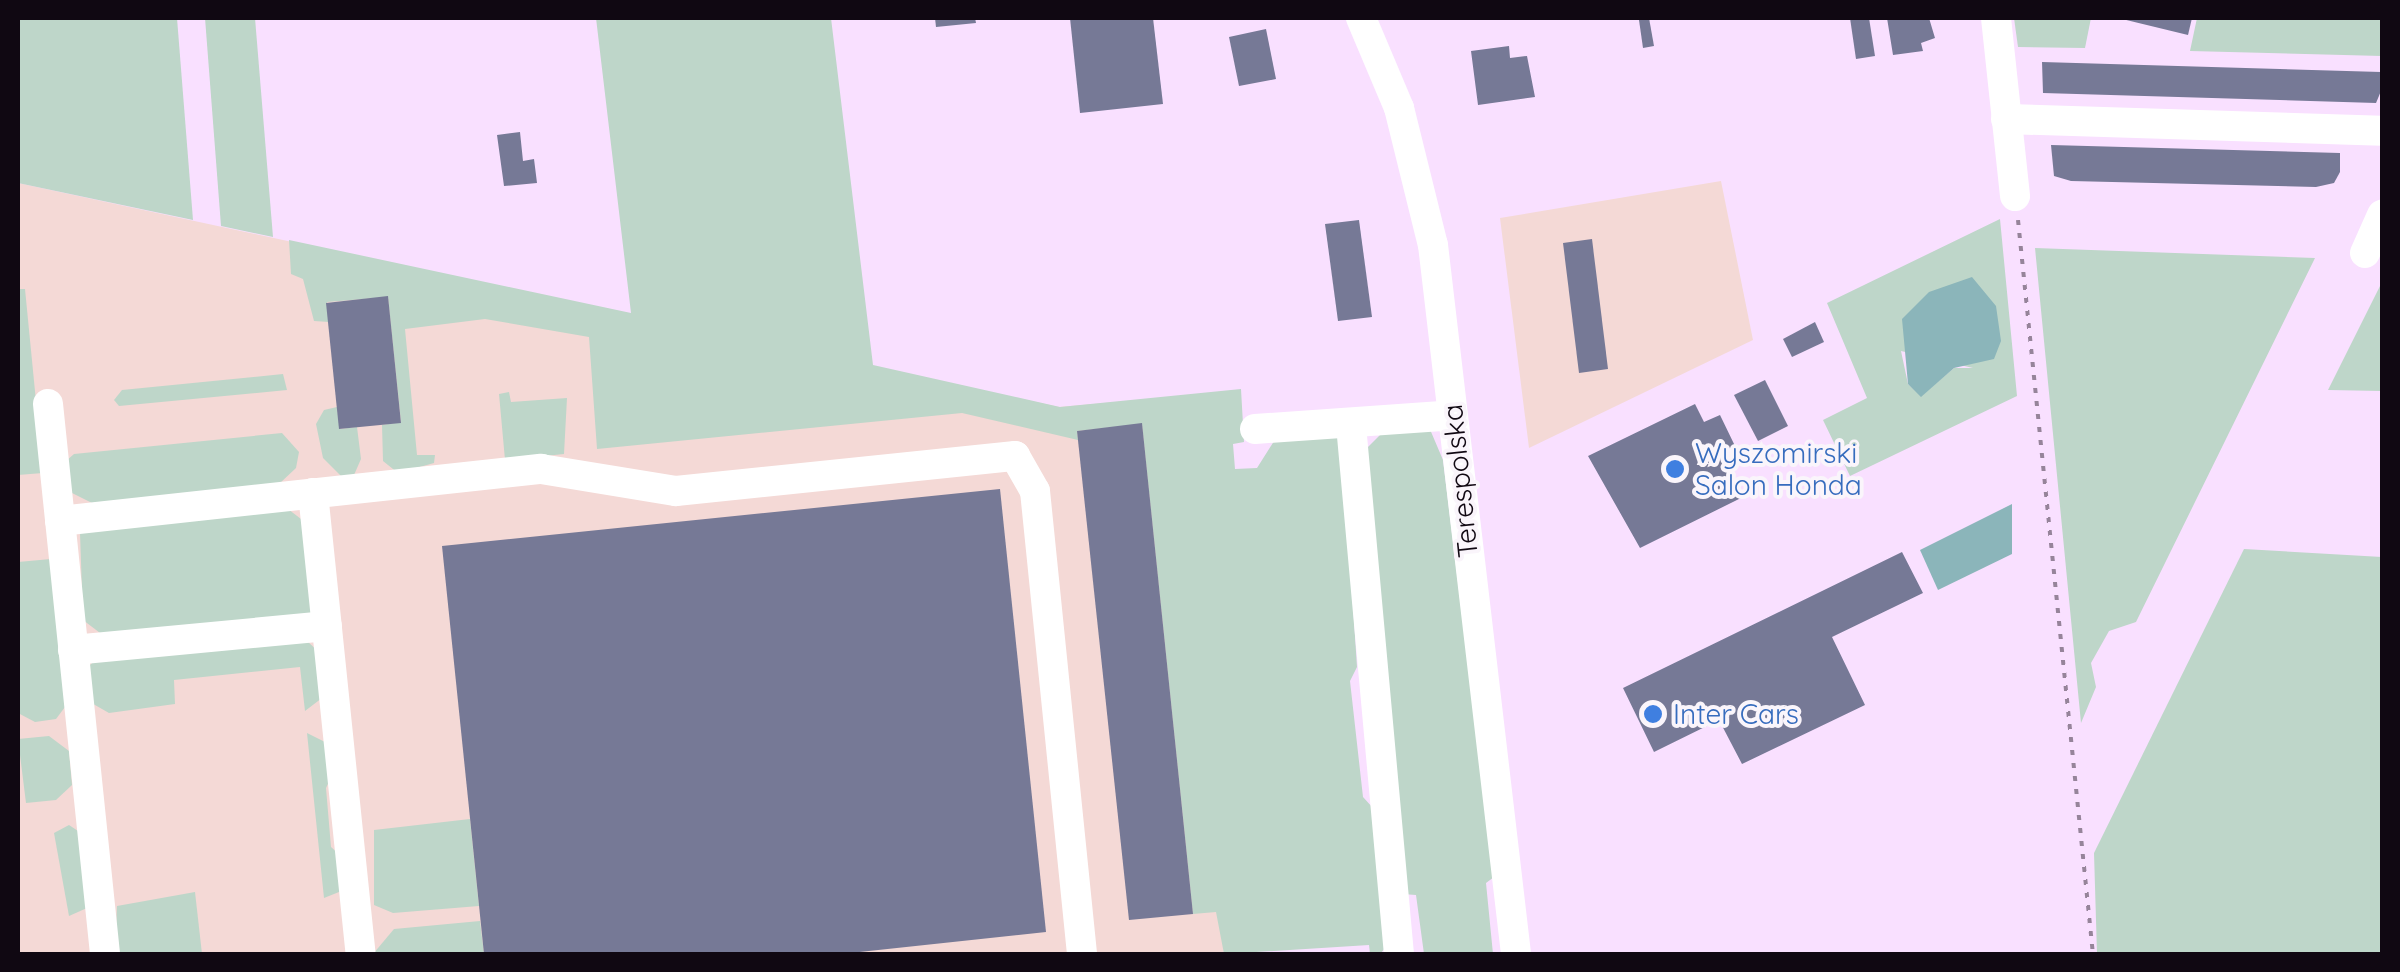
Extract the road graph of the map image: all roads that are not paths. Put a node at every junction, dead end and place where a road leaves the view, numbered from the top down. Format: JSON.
{"nodes":[{"id":1,"x":1361,"y":18,"type":"edge"},
{"id":2,"x":1996,"y":18,"type":"edge"},
{"id":3,"x":2006,"y":119,"type":"junction"},
{"id":4,"x":2382,"y":131,"type":"edge"},
{"id":5,"x":2015,"y":196,"type":"road end"},
{"id":6,"x":2382,"y":215,"type":"edge"},
{"id":7,"x":2365,"y":252,"type":"dead end"},
{"id":8,"x":48,"y":404,"type":"dead end"},
{"id":9,"x":1452,"y":415,"type":"junction"},
{"id":10,"x":1351,"y":425,"type":"junction"},
{"id":11,"x":1255,"y":430,"type":"dead end"},
{"id":12,"x":314,"y":494,"type":"junction"},
{"id":13,"x":60,"y":521,"type":"junction"},
{"id":14,"x":327,"y":626,"type":"junction"},
{"id":15,"x":73,"y":650,"type":"junction"},
{"id":16,"x":105,"y":954,"type":"edge"},
{"id":17,"x":361,"y":954,"type":"edge"},
{"id":18,"x":1082,"y":954,"type":"edge"},
{"id":19,"x":1399,"y":954,"type":"edge"},
{"id":20,"x":1516,"y":954,"type":"edge"}],
"edges":[{"from":1,"to":9,"type":"street","name":"Terespolska"},
{"from":2,"to":3,"type":"street"},
{"from":3,"to":4,"type":"street"},
{"from":3,"to":5,"type":"street"},
{"from":6,"to":7,"type":"street"},
{"from":8,"to":13,"type":"street"},
{"from":9,"to":10,"type":"street"},
{"from":9,"to":20,"type":"street","name":"Terespolska"},
{"from":10,"to":11,"type":"street"},
{"from":10,"to":19,"type":"street"},
{"from":12,"to":13,"type":"street"},
{"from":12,"to":14,"type":"street"},
{"from":12,"to":18,"type":"street"},
{"from":13,"to":15,"type":"street"},
{"from":14,"to":15,"type":"street"},
{"from":14,"to":17,"type":"street"},
{"from":15,"to":16,"type":"street"}]}
